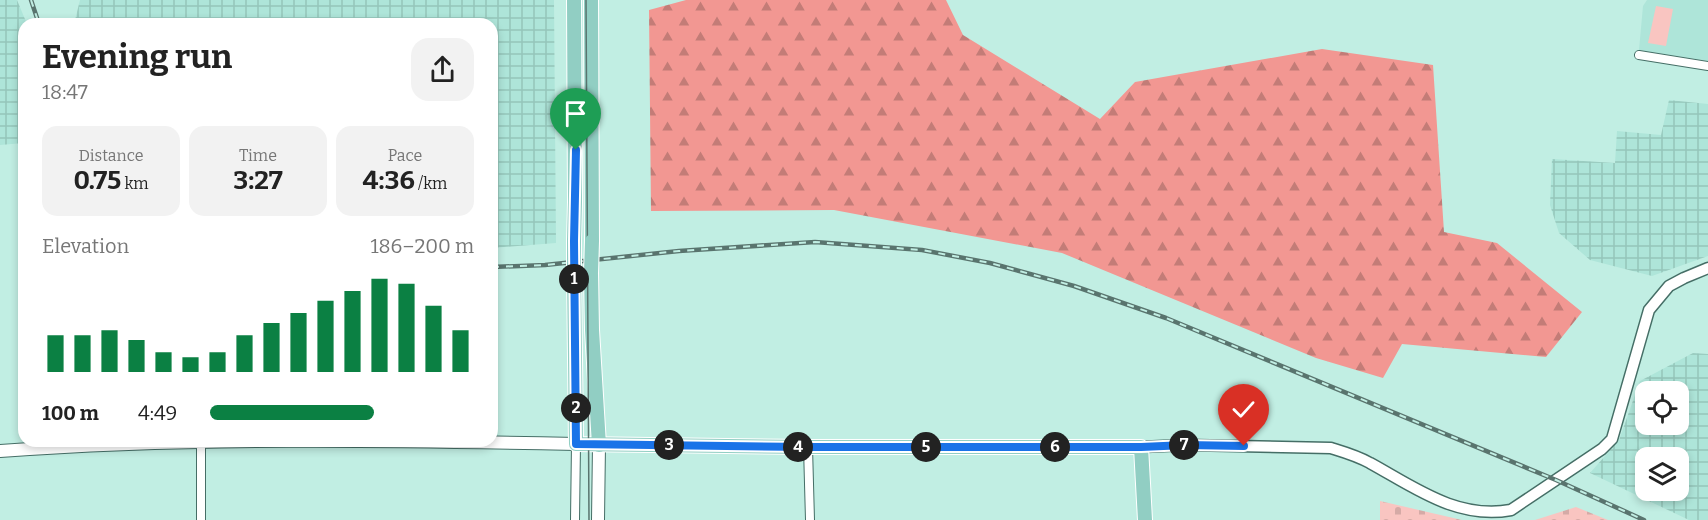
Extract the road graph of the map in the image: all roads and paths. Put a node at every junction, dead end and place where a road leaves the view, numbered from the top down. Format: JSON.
{"nodes":[{"id":1,"x":574,"y":0,"type":"edge"},
{"id":2,"x":591,"y":0,"type":"edge"},
{"id":3,"x":1639,"y":55,"type":"dead end"},
{"id":4,"x":1708,"y":66,"type":"edge"},
{"id":5,"x":1708,"y":268,"type":"edge"},
{"id":6,"x":498,"y":443,"type":"edge"},
{"id":7,"x":576,"y":444,"type":"junction"},
{"id":8,"x":599,"y":445,"type":"junction"},
{"id":9,"x":58,"y":447,"type":"edge"},
{"id":10,"x":201,"y":447,"type":"edge"},
{"id":11,"x":808,"y":447,"type":"junction"},
{"id":12,"x":1141,"y":447,"type":"junction"},
{"id":13,"x":0,"y":451,"type":"edge"},
{"id":14,"x":201,"y":520,"type":"edge"},
{"id":15,"x":575,"y":520,"type":"edge"},
{"id":16,"x":598,"y":520,"type":"edge"},
{"id":17,"x":810,"y":520,"type":"edge"},
{"id":18,"x":1145,"y":520,"type":"edge"}],
"edges":[{"from":1,"to":7,"type":"main road","bridge":true},
{"from":2,"to":8,"type":"main road","bridge":true},
{"from":3,"to":4,"type":"street"},
{"from":5,"to":12,"type":"street"},
{"from":6,"to":7,"type":"main road"},
{"from":7,"to":8,"type":"main road"},
{"from":7,"to":15,"type":"street"},
{"from":8,"to":11,"type":"main road"},
{"from":8,"to":16,"type":"main road"},
{"from":9,"to":13,"type":"main road"},
{"from":10,"to":14,"type":"street"},
{"from":11,"to":12,"type":"main road"},
{"from":11,"to":17,"type":"street"},
{"from":12,"to":18,"type":"main road"}]}
